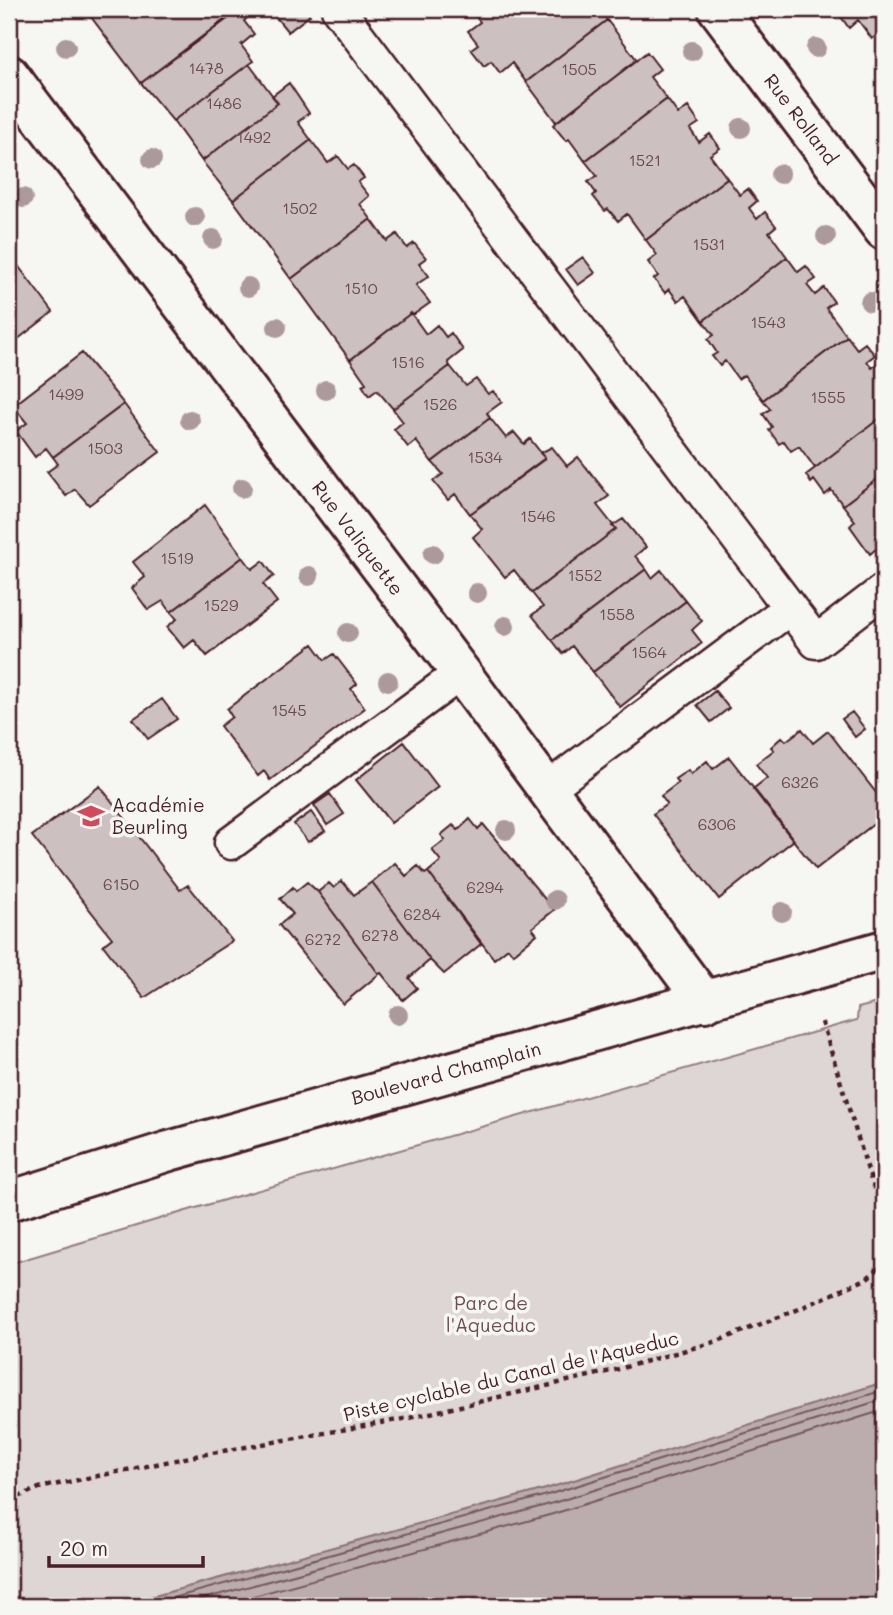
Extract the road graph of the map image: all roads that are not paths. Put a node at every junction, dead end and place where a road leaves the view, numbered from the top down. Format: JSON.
{"nodes":[{"id":1,"x":338,"y":9,"type":"edge"},
{"id":2,"x":718,"y":9,"type":"edge"},
{"id":3,"x":9,"y":75,"type":"edge"},
{"id":4,"x":884,"y":230,"type":"edge"},
{"id":5,"x":884,"y":590,"type":"edge"},
{"id":6,"x":790,"y":608,"type":"junction"},
{"id":7,"x":461,"y":673,"type":"junction"},
{"id":8,"x":547,"y":789,"type":"junction"},
{"id":9,"x":231,"y":843,"type":"dead end"},
{"id":10,"x":884,"y":950,"type":"edge"},
{"id":11,"x":705,"y":1002,"type":"junction"},
{"id":12,"x":9,"y":1201,"type":"edge"}],
"edges":[{"from":1,"to":6,"type":"lane"},
{"from":2,"to":4,"type":"street","name":"Rue Rolland"},
{"from":3,"to":7,"type":"street","name":"Rue Valiquette"},
{"from":5,"to":6,"type":"lane"},
{"from":6,"to":8,"type":"lane"},
{"from":7,"to":8,"type":"street","name":"Rue Valiquette"},
{"from":7,"to":9,"type":"lane"},
{"from":8,"to":11,"type":"street","name":"Rue Valiquette"},
{"from":10,"to":11,"type":"street","name":"Boulevard Champlain"},
{"from":11,"to":12,"type":"street","name":"Boulevard Champlain"}]}
